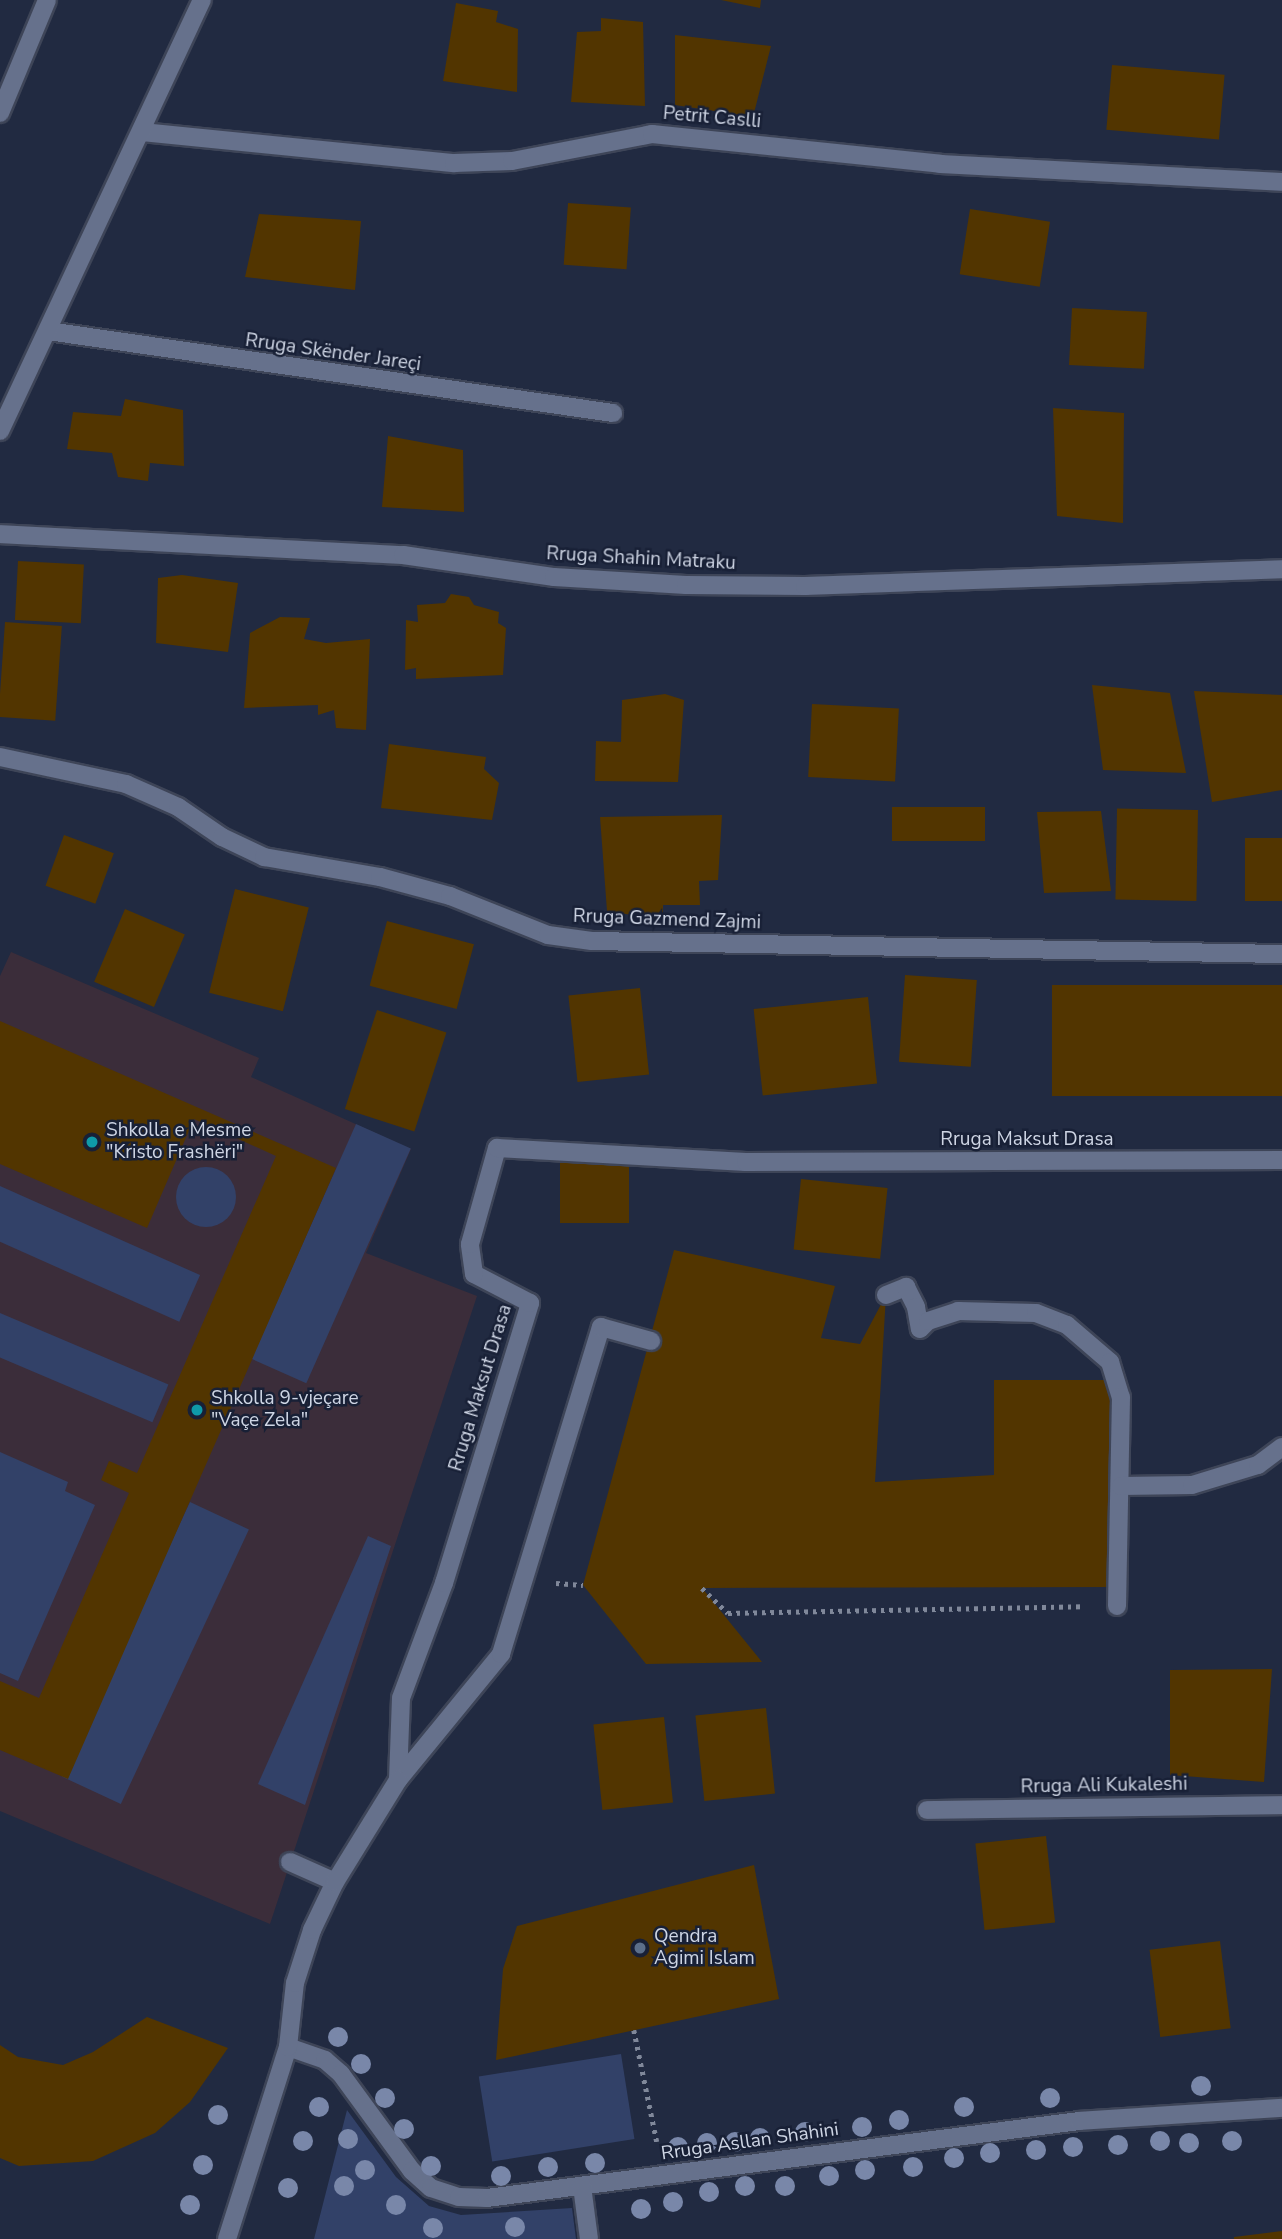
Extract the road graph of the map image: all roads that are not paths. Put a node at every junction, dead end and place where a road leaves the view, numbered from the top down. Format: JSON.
{"nodes":[{"id":1,"x":47,"y":0,"type":"edge"},
{"id":2,"x":202,"y":0,"type":"edge"},
{"id":3,"x":0,"y":113,"type":"edge"},
{"id":4,"x":142,"y":132,"type":"junction"},
{"id":5,"x":1282,"y":182,"type":"edge"},
{"id":6,"x":48,"y":331,"type":"junction"},
{"id":7,"x":613,"y":412,"type":"dead end"},
{"id":8,"x":0,"y":431,"type":"edge"},
{"id":9,"x":0,"y":534,"type":"edge"},
{"id":10,"x":1282,"y":569,"type":"edge"},
{"id":11,"x":0,"y":757,"type":"edge"},
{"id":12,"x":1282,"y":954,"type":"edge"},
{"id":13,"x":1282,"y":1160,"type":"edge"},
{"id":14,"x":886,"y":1295,"type":"dead end"},
{"id":15,"x":651,"y":1341,"type":"dead end"},
{"id":16,"x":1282,"y":1447,"type":"edge"},
{"id":17,"x":1121,"y":1486,"type":"junction"},
{"id":18,"x":1117,"y":1606,"type":"road end"},
{"id":19,"x":398,"y":1780,"type":"junction"},
{"id":20,"x":1282,"y":1805,"type":"edge"},
{"id":21,"x":927,"y":1810,"type":"dead end"},
{"id":22,"x":290,"y":1862,"type":"dead end"},
{"id":23,"x":335,"y":1882,"type":"junction"},
{"id":24,"x":288,"y":2047,"type":"junction"},
{"id":25,"x":1282,"y":2108,"type":"edge"},
{"id":26,"x":582,"y":2186,"type":"junction"},
{"id":27,"x":227,"y":2239,"type":"edge"},
{"id":28,"x":590,"y":2239,"type":"edge"}],
"edges":[{"from":1,"to":3,"type":"street"},
{"from":2,"to":4,"type":"street"},
{"from":4,"to":5,"type":"street","name":"Petrit Caslli"},
{"from":4,"to":6,"type":"street"},
{"from":6,"to":7,"type":"street","name":"Rruga Skënder Jareçi"},
{"from":6,"to":8,"type":"street"},
{"from":9,"to":10,"type":"street","name":"Rruga Shahin Matraku"},
{"from":11,"to":12,"type":"street","name":"Rruga Gazmend Zajmi"},
{"from":13,"to":19,"type":"street","name":"Rruga Maksut Drasa"},
{"from":14,"to":17,"type":"street"},
{"from":15,"to":19,"type":"street"},
{"from":16,"to":17,"type":"street"},
{"from":17,"to":18,"type":"street"},
{"from":19,"to":23,"type":"street","name":"Rruga Maksut Drasa"},
{"from":20,"to":21,"type":"street","name":"Rruga Ali Kukaleshi"},
{"from":22,"to":23,"type":"street"},
{"from":23,"to":24,"type":"street","name":"Rruga Maksut Drasa"},
{"from":24,"to":26,"type":"street","name":"Rruga Asllan Shahini"},
{"from":24,"to":27,"type":"street","name":"Rruga Maksut Drasa"},
{"from":25,"to":26,"type":"street","name":"Rruga Asllan Shahini"},
{"from":26,"to":28,"type":"street"}]}
